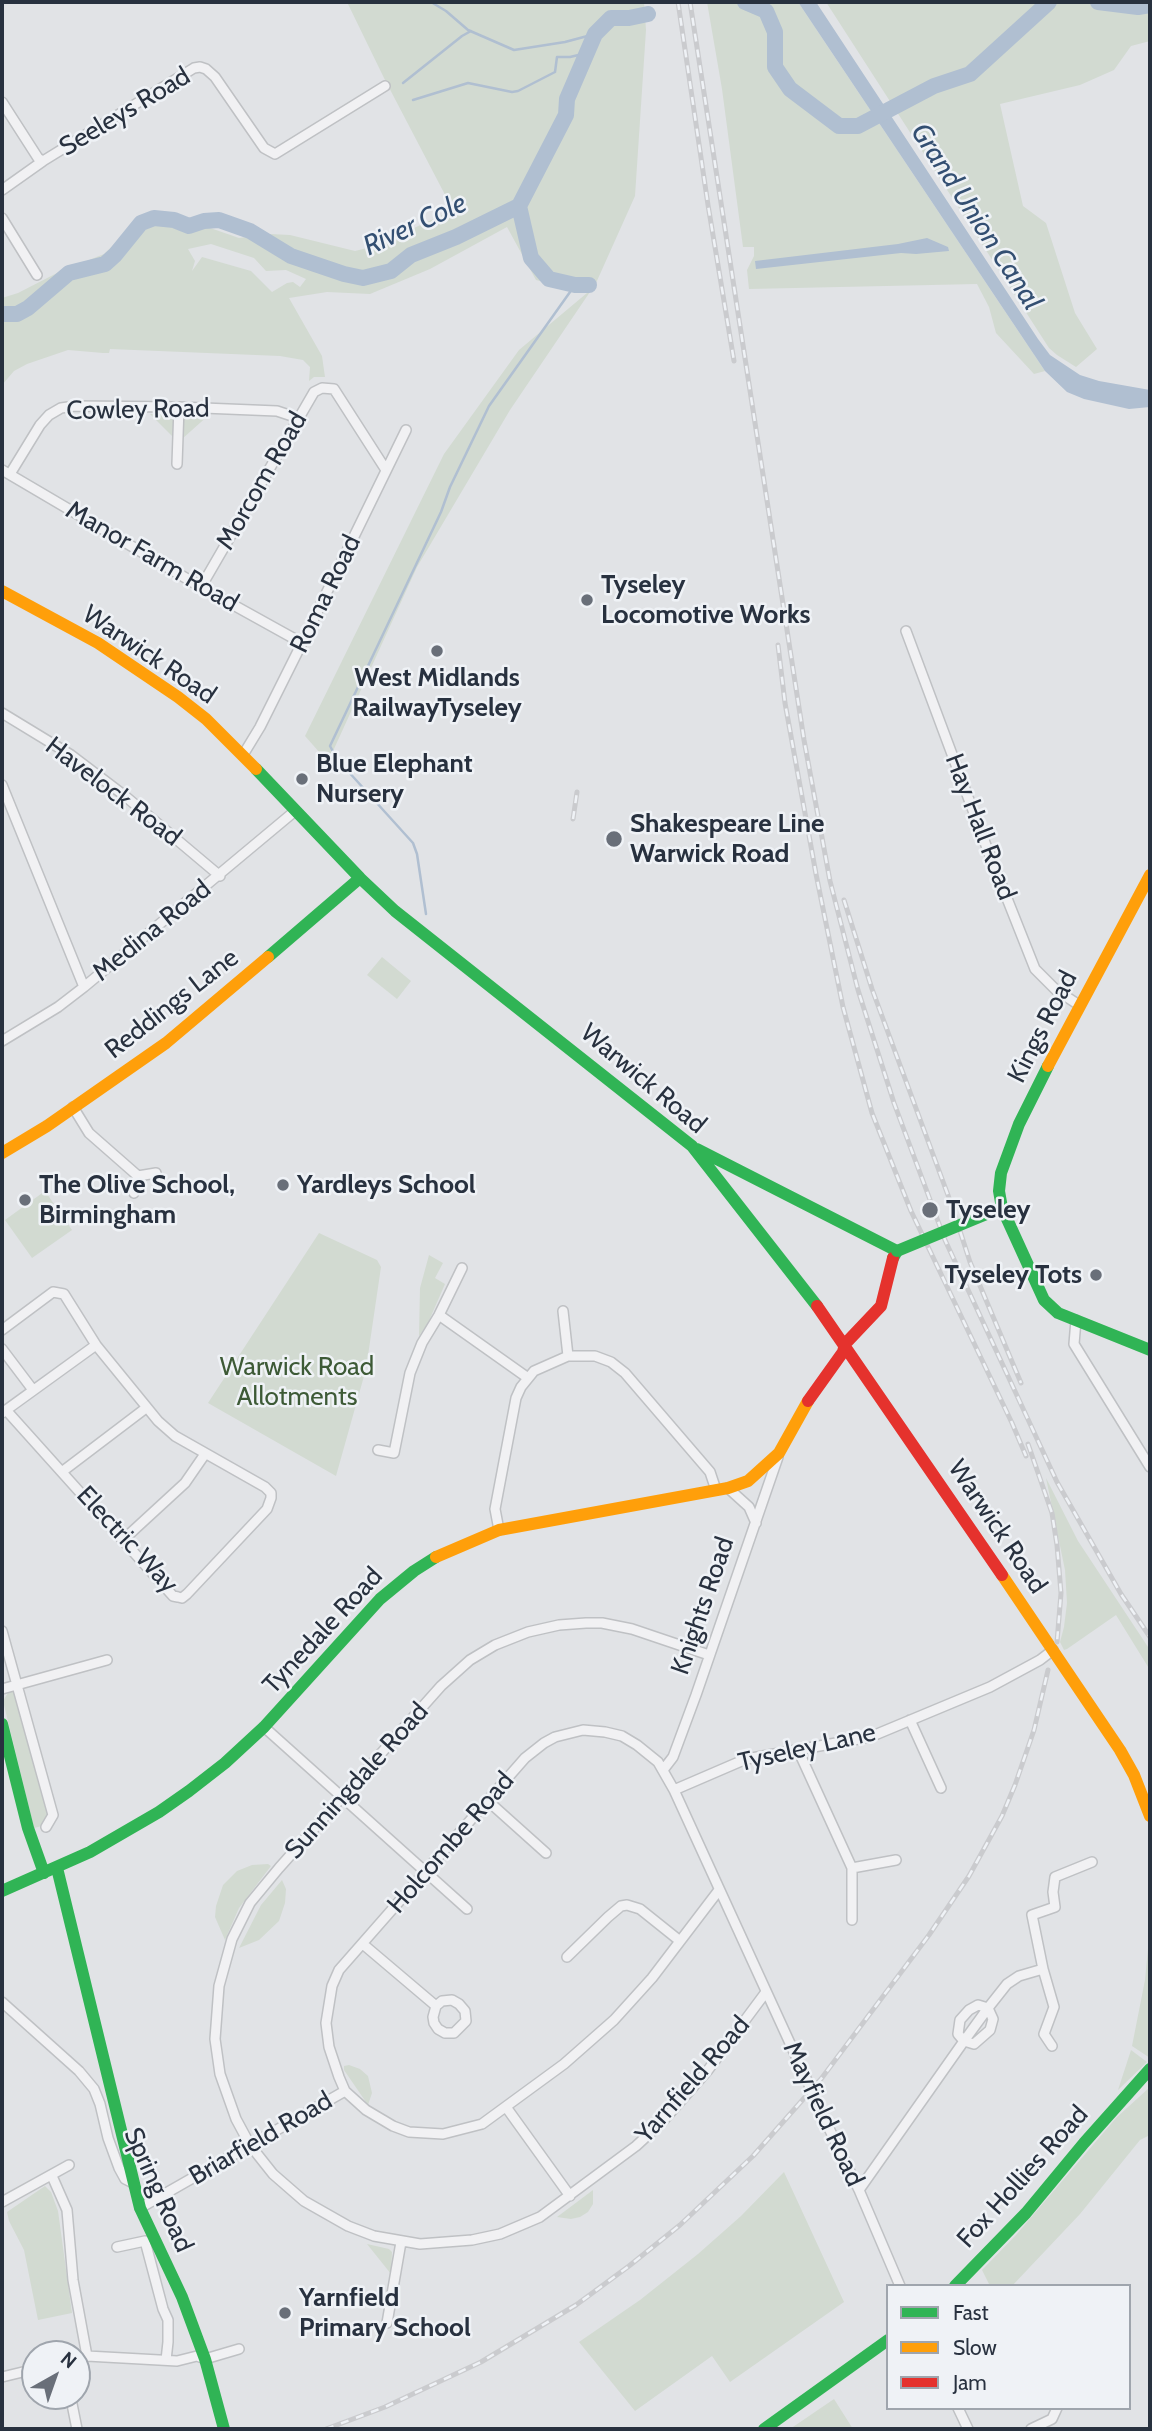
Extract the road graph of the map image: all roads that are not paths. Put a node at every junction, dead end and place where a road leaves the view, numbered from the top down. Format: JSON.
{"nodes":[{"id":1,"x":385,"y":86,"type":"dead end"},
{"id":2,"x":2,"y":102,"type":"edge"},
{"id":3,"x":43,"y":161,"type":"junction"},
{"id":4,"x":2,"y":190,"type":"edge"},
{"id":5,"x":2,"y":218,"type":"edge"},
{"id":6,"x":37,"y":275,"type":"dead end"},
{"id":7,"x":179,"y":407,"type":"junction"},
{"id":8,"x":298,"y":418,"type":"junction"},
{"id":9,"x":406,"y":430,"type":"dead end"},
{"id":10,"x":177,"y":464,"type":"dead end"},
{"id":11,"x":386,"y":470,"type":"junction"},
{"id":12,"x":6,"y":472,"type":"edge"},
{"id":13,"x":201,"y":587,"type":"junction"},
{"id":14,"x":2,"y":591,"type":"edge"},
{"id":15,"x":906,"y":631,"type":"dead end"},
{"id":16,"x":302,"y":643,"type":"junction"},
{"id":17,"x":2,"y":713,"type":"edge"},
{"id":18,"x":243,"y":755,"type":"junction"},
{"id":19,"x":2,"y":785,"type":"edge"},
{"id":20,"x":295,"y":811,"type":"junction"},
{"id":21,"x":220,"y":876,"type":"junction"},
{"id":22,"x":1150,"y":876,"type":"edge"},
{"id":23,"x":360,"y":878,"type":"junction"},
{"id":24,"x":85,"y":987,"type":"junction"},
{"id":25,"x":1079,"y":1005,"type":"junction"},
{"id":26,"x":2,"y":1041,"type":"edge"},
{"id":27,"x":73,"y":1107,"type":"junction"},
{"id":28,"x":692,"y":1146,"type":"junction"},
{"id":29,"x":2,"y":1153,"type":"edge"},
{"id":30,"x":156,"y":1173,"type":"dead end"},
{"id":31,"x":138,"y":1176,"type":"junction"},
{"id":32,"x":749,"y":1176,"type":"junction"},
{"id":33,"x":717,"y":1179,"type":"junction"},
{"id":34,"x":134,"y":1193,"type":"dead end"},
{"id":35,"x":995,"y":1210,"type":"junction"},
{"id":36,"x":897,"y":1251,"type":"junction"},
{"id":37,"x":462,"y":1268,"type":"dead end"},
{"id":38,"x":563,"y":1311,"type":"dead end"},
{"id":39,"x":439,"y":1315,"type":"junction"},
{"id":40,"x":1076,"y":1320,"type":"junction"},
{"id":41,"x":2,"y":1330,"type":"edge"},
{"id":42,"x":96,"y":1345,"type":"junction"},
{"id":43,"x":845,"y":1345,"type":"junction"},
{"id":44,"x":2,"y":1349,"type":"edge"},
{"id":45,"x":1150,"y":1350,"type":"edge"},
{"id":46,"x":568,"y":1356,"type":"junction"},
{"id":47,"x":528,"y":1378,"type":"junction"},
{"id":48,"x":33,"y":1390,"type":"junction"},
{"id":49,"x":146,"y":1408,"type":"junction"},
{"id":50,"x":4,"y":1412,"type":"edge"},
{"id":51,"x":378,"y":1450,"type":"dead end"},
{"id":52,"x":779,"y":1453,"type":"junction"},
{"id":53,"x":205,"y":1454,"type":"junction"},
{"id":54,"x":1150,"y":1467,"type":"edge"},
{"id":55,"x":63,"y":1471,"type":"junction"},
{"id":56,"x":722,"y":1489,"type":"junction"},
{"id":57,"x":756,"y":1523,"type":"junction"},
{"id":58,"x":499,"y":1530,"type":"junction"},
{"id":59,"x":123,"y":1540,"type":"junction"},
{"id":60,"x":2,"y":1630,"type":"edge"},
{"id":61,"x":1053,"y":1650,"type":"junction"},
{"id":62,"x":709,"y":1655,"type":"junction"},
{"id":63,"x":107,"y":1660,"type":"dead end"},
{"id":64,"x":18,"y":1685,"type":"junction"},
{"id":65,"x":2,"y":1689,"type":"edge"},
{"id":66,"x":910,"y":1720,"type":"junction"},
{"id":67,"x":2,"y":1724,"type":"edge"},
{"id":68,"x":264,"y":1727,"type":"junction"},
{"id":69,"x":5,"y":1745,"type":"edge"},
{"id":70,"x":798,"y":1750,"type":"junction"},
{"id":71,"x":663,"y":1770,"type":"junction"},
{"id":72,"x":941,"y":1788,"type":"dead end"},
{"id":73,"x":674,"y":1790,"type":"junction"},
{"id":74,"x":342,"y":1798,"type":"junction"},
{"id":75,"x":488,"y":1801,"type":"junction"},
{"id":76,"x":1150,"y":1816,"type":"edge"},
{"id":77,"x":46,"y":1827,"type":"dead end"},
{"id":78,"x":545,"y":1853,"type":"dead end"},
{"id":79,"x":896,"y":1860,"type":"dead end"},
{"id":80,"x":1092,"y":1861,"type":"dead end"},
{"id":81,"x":57,"y":1868,"type":"junction"},
{"id":82,"x":852,"y":1868,"type":"junction"},
{"id":83,"x":425,"y":1872,"type":"junction"},
{"id":84,"x":44,"y":1873,"type":"junction"},
{"id":85,"x":719,"y":1890,"type":"junction"},
{"id":86,"x":2,"y":1891,"type":"edge"},
{"id":87,"x":467,"y":1909,"type":"dead end"},
{"id":88,"x":852,"y":1920,"type":"dead end"},
{"id":89,"x":680,"y":1941,"type":"junction"},
{"id":90,"x":364,"y":1945,"type":"junction"},
{"id":91,"x":567,"y":1957,"type":"dead end"},
{"id":92,"x":1043,"y":1969,"type":"junction"},
{"id":93,"x":766,"y":1992,"type":"junction"},
{"id":94,"x":2,"y":2002,"type":"edge"},
{"id":95,"x":436,"y":2006,"type":"dead end"},
{"id":96,"x":988,"y":2008,"type":"junction"},
{"id":97,"x":964,"y":2041,"type":"junction"},
{"id":98,"x":1052,"y":2046,"type":"dead end"},
{"id":99,"x":1150,"y":2069,"type":"edge"},
{"id":100,"x":1150,"y":2079,"type":"edge"},
{"id":101,"x":345,"y":2091,"type":"junction"},
{"id":102,"x":1125,"y":2099,"type":"junction"},
{"id":103,"x":506,"y":2107,"type":"junction"},
{"id":104,"x":250,"y":2145,"type":"junction"},
{"id":105,"x":69,"y":2165,"type":"dead end"},
{"id":106,"x":52,"y":2176,"type":"junction"},
{"id":107,"x":134,"y":2183,"type":"junction"},
{"id":108,"x":859,"y":2190,"type":"junction"},
{"id":109,"x":570,"y":2196,"type":"junction"},
{"id":110,"x":2,"y":2202,"type":"edge"},
{"id":111,"x":140,"y":2208,"type":"junction"},
{"id":112,"x":401,"y":2242,"type":"junction"},
{"id":113,"x":117,"y":2247,"type":"dead end"},
{"id":114,"x":900,"y":2284,"type":"edge"},
{"id":115,"x":957,"y":2284,"type":"edge"},
{"id":116,"x":387,"y":2322,"type":"dead end"},
{"id":117,"x":85,"y":2340,"type":"edge"},
{"id":118,"x":886,"y":2341,"type":"edge"},
{"id":119,"x":239,"y":2349,"type":"dead end"},
{"id":120,"x":91,"y":2356,"type":"edge"},
{"id":121,"x":166,"y":2360,"type":"junction"},
{"id":122,"x":205,"y":2360,"type":"junction"},
{"id":123,"x":21,"y":2372,"type":"edge"},
{"id":124,"x":2,"y":2377,"type":"edge"},
{"id":125,"x":73,"y":2410,"type":"edge"},
{"id":126,"x":959,"y":2410,"type":"edge"},
{"id":127,"x":1056,"y":2410,"type":"edge"},
{"id":128,"x":78,"y":2429,"type":"edge"},
{"id":129,"x":224,"y":2429,"type":"edge"},
{"id":130,"x":764,"y":2429,"type":"edge"},
{"id":131,"x":968,"y":2429,"type":"edge"},
{"id":132,"x":1031,"y":2429,"type":"edge"}],
"edges":[{"from":1,"to":3,"type":"street","name":"Seeleys Road"},
{"from":2,"to":3,"type":"street","name":"Seeleys Road"},
{"from":3,"to":4,"type":"street"},
{"from":5,"to":6,"type":"street"},
{"from":7,"to":8,"type":"street","name":"Cowley Road"},
{"from":7,"to":10,"type":"street"},
{"from":7,"to":12,"type":"street","name":"Cowley Road"},
{"from":8,"to":11,"type":"street","name":"Morcom Road"},
{"from":8,"to":13,"type":"street","name":"Morcom Road"},
{"from":9,"to":11,"type":"street","name":"Roma Road"},
{"from":11,"to":16,"type":"street","name":"Roma Road"},
{"from":12,"to":13,"type":"street","name":"Manor Farm Road"},
{"from":13,"to":16,"type":"street","name":"Manor Farm Road"},
{"from":14,"to":18,"type":"main road","name":"Warwick Road"},
{"from":15,"to":25,"type":"street","name":"Hay Hall Road"},
{"from":16,"to":18,"type":"street","name":"Roma Road"},
{"from":17,"to":21,"type":"street","name":"Havelock Road"},
{"from":18,"to":20,"type":"main road","name":"Warwick Road"},
{"from":19,"to":24,"type":"street"},
{"from":20,"to":21,"type":"street","name":"Medina Road"},
{"from":20,"to":23,"type":"main road","name":"Warwick Road"},
{"from":21,"to":24,"type":"street","name":"Medina Road"},
{"from":22,"to":25,"type":"main road","name":"Kings Road"},
{"from":23,"to":27,"type":"main road","name":"Reddings Lane"},
{"from":23,"to":28,"type":"main road","name":"Warwick Road"},
{"from":24,"to":26,"type":"street","name":"Medina Road"},
{"from":25,"to":35,"type":"main road","name":"Kings Road"},
{"from":27,"to":29,"type":"main road","name":"Reddings Lane"},
{"from":27,"to":31,"type":"street"},
{"from":28,"to":32,"type":"main road"},
{"from":28,"to":33,"type":"main road","name":"Warwick Road"},
{"from":30,"to":31,"type":"street"},
{"from":31,"to":34,"type":"street"},
{"from":32,"to":33,"type":"main road"},
{"from":32,"to":36,"type":"main road"},
{"from":33,"to":43,"type":"main road","name":"Warwick Road"},
{"from":35,"to":36,"type":"main road","bridge":true},
{"from":35,"to":40,"type":"main road"},
{"from":36,"to":43,"type":"main road","name":"Knights Road"},
{"from":37,"to":39,"type":"street"},
{"from":38,"to":46,"type":"street"},
{"from":39,"to":47,"type":"street"},
{"from":39,"to":51,"type":"street"},
{"from":40,"to":45,"type":"main road"},
{"from":40,"to":54,"type":"street"},
{"from":41,"to":42,"type":"street"},
{"from":42,"to":48,"type":"street"},
{"from":42,"to":49,"type":"street"},
{"from":43,"to":52,"type":"main road","name":"Knights Road"},
{"from":43,"to":61,"type":"main road","name":"Warwick Road"},
{"from":44,"to":48,"type":"street"},
{"from":46,"to":47,"type":"street"},
{"from":46,"to":56,"type":"street"},
{"from":47,"to":58,"type":"street"},
{"from":48,"to":50,"type":"street"},
{"from":49,"to":53,"type":"street"},
{"from":49,"to":55,"type":"street"},
{"from":50,"to":55,"type":"street","name":"Electric Way"},
{"from":52,"to":56,"type":"main road","name":"Knights Road"},
{"from":52,"to":57,"type":"street","name":"Knights Road"},
{"from":53,"to":59,"type":"street"},
{"from":53,"to":59,"type":"street","name":"Electric Way"},
{"from":55,"to":59,"type":"street","name":"Electric Way"},
{"from":56,"to":57,"type":"street"},
{"from":56,"to":58,"type":"main road","name":"Tynedale Road"},
{"from":57,"to":62,"type":"street","name":"Knights Road"},
{"from":58,"to":68,"type":"main road","name":"Tynedale Road"},
{"from":60,"to":64,"type":"street"},
{"from":61,"to":66,"type":"street","name":"Tyseley Lane"},
{"from":61,"to":76,"type":"main road","name":"Warwick Road"},
{"from":62,"to":71,"type":"street","name":"Knights Road"},
{"from":62,"to":74,"type":"street","name":"Sunningdale Road"},
{"from":63,"to":64,"type":"street"},
{"from":64,"to":65,"type":"street"},
{"from":64,"to":77,"type":"street"},
{"from":66,"to":70,"type":"street","name":"Tyseley Lane"},
{"from":66,"to":72,"type":"street"},
{"from":67,"to":69,"type":"main road"},
{"from":68,"to":74,"type":"street"},
{"from":68,"to":81,"type":"main road","name":"Tynedale Road"},
{"from":69,"to":84,"type":"main road"},
{"from":70,"to":73,"type":"street","name":"Tyseley Lane"},
{"from":70,"to":82,"type":"street"},
{"from":71,"to":73,"type":"street","name":"Holcombe Road"},
{"from":71,"to":75,"type":"street","name":"Holcombe Road"},
{"from":73,"to":85,"type":"street","name":"Mayfield Road"},
{"from":74,"to":83,"type":"street"},
{"from":74,"to":104,"type":"street","name":"Sunningdale Road"},
{"from":75,"to":78,"type":"street"},
{"from":75,"to":83,"type":"street","name":"Holcombe Road"},
{"from":79,"to":82,"type":"street"},
{"from":80,"to":92,"type":"street"},
{"from":81,"to":84,"type":"main road","name":"Tynedale Road"},
{"from":81,"to":107,"type":"main road"},
{"from":82,"to":88,"type":"street"},
{"from":83,"to":87,"type":"street"},
{"from":83,"to":90,"type":"street","name":"Holcombe Road"},
{"from":84,"to":86,"type":"main road","name":"Tynedale Road"},
{"from":85,"to":89,"type":"street"},
{"from":85,"to":93,"type":"street","name":"Mayfield Road"},
{"from":89,"to":91,"type":"street"},
{"from":89,"to":103,"type":"street"},
{"from":90,"to":95,"type":"street"},
{"from":90,"to":101,"type":"street","name":"Holcombe Road"},
{"from":92,"to":96,"type":"street"},
{"from":92,"to":98,"type":"street"},
{"from":93,"to":108,"type":"street","name":"Mayfield Road","bridge":true},
{"from":93,"to":109,"type":"street","name":"Yarnfield Road"},
{"from":94,"to":107,"type":"street","name":"Spring Road"},
{"from":96,"to":97,"type":"street"},
{"from":96,"to":97,"type":"street"},
{"from":96,"to":97,"type":"street"},
{"from":97,"to":108,"type":"street"},
{"from":99,"to":102,"type":"main road","name":"Fox Hollies Road"},
{"from":100,"to":102,"type":"main road","name":"Fox Hollies Road"},
{"from":101,"to":103,"type":"street"},
{"from":101,"to":104,"type":"street","name":"Briarfield Road"},
{"from":102,"to":115,"type":"main road","name":"Fox Hollies Road"},
{"from":103,"to":109,"type":"street"},
{"from":104,"to":111,"type":"street","name":"Briarfield Road"},
{"from":104,"to":112,"type":"street","name":"Yarnfield Road"},
{"from":105,"to":106,"type":"street"},
{"from":106,"to":110,"type":"street"},
{"from":106,"to":117,"type":"street"},
{"from":107,"to":111,"type":"main road","name":"Spring Road"},
{"from":108,"to":114,"type":"street","name":"Mayfield Road"},
{"from":109,"to":112,"type":"street","name":"Yarnfield Road"},
{"from":111,"to":122,"type":"main road","name":"Spring Road"},
{"from":112,"to":116,"type":"street"},
{"from":113,"to":121,"type":"street"},
{"from":118,"to":130,"type":"main road"},
{"from":119,"to":122,"type":"street"},
{"from":120,"to":121,"type":"street"},
{"from":121,"to":122,"type":"street"},
{"from":122,"to":129,"type":"main road","name":"Spring Road"},
{"from":123,"to":124,"type":"street"},
{"from":125,"to":128,"type":"street"},
{"from":126,"to":131,"type":"street"},
{"from":127,"to":132,"type":"street"}]}
